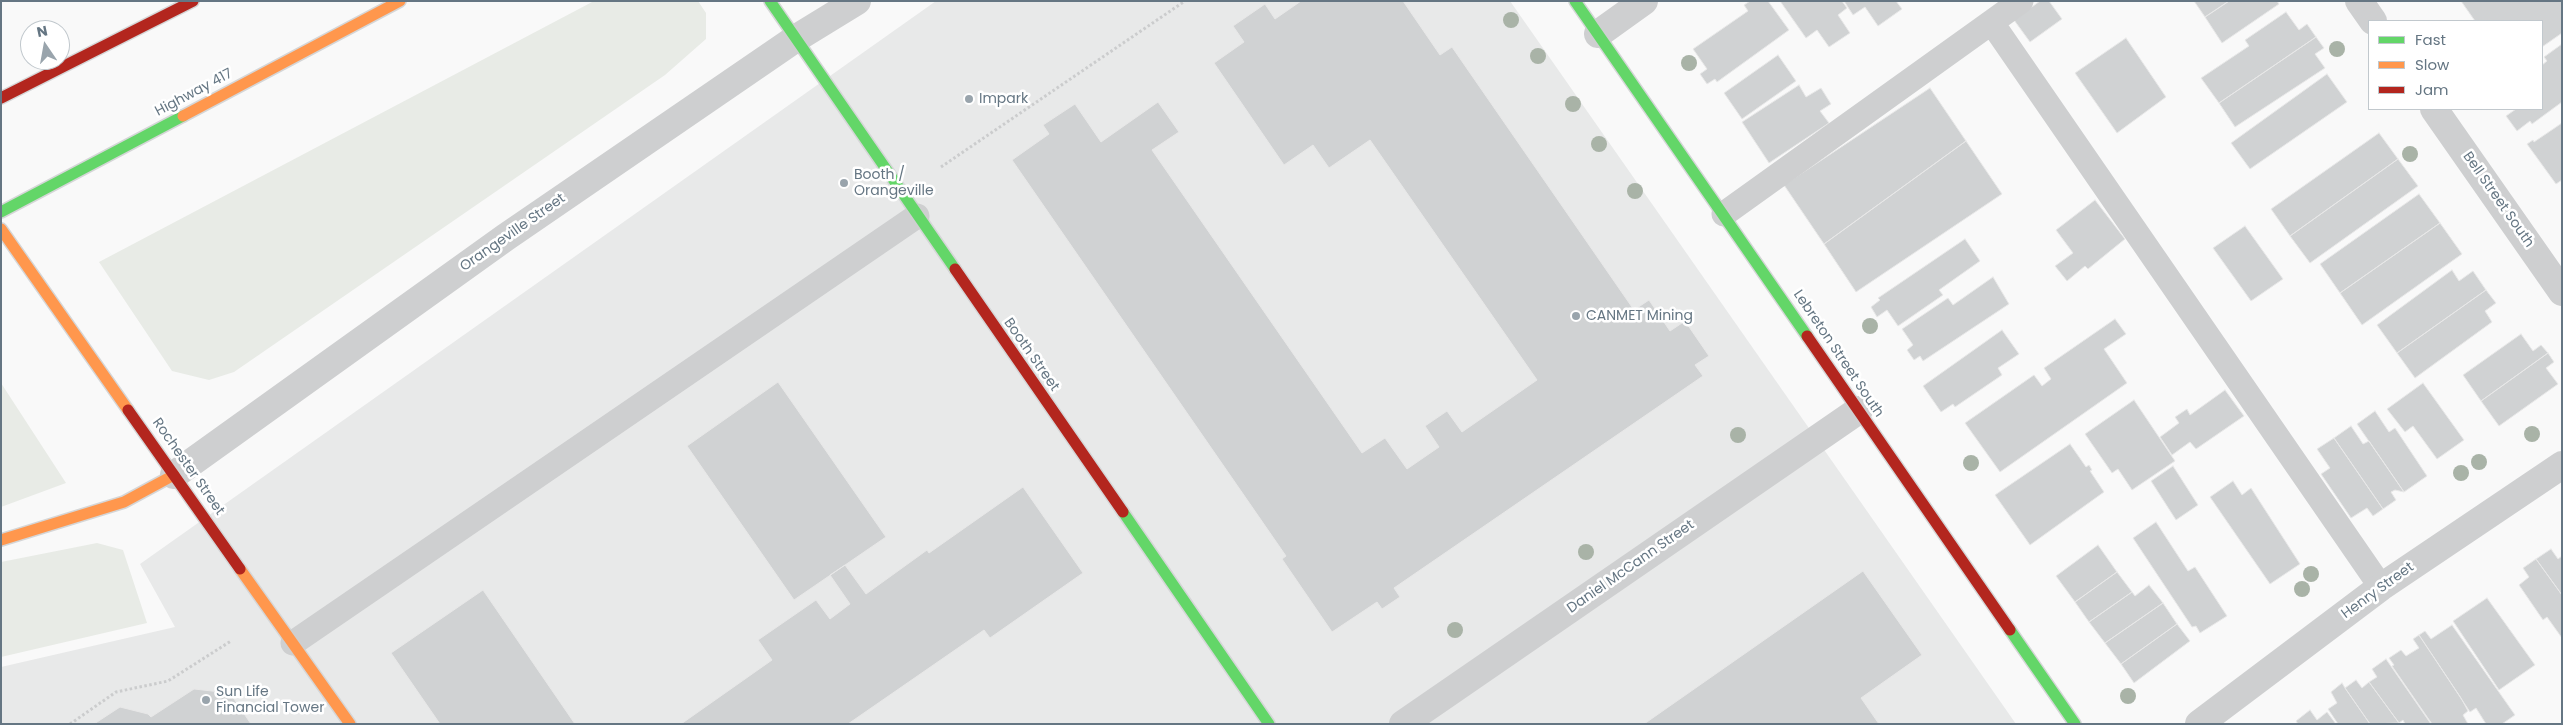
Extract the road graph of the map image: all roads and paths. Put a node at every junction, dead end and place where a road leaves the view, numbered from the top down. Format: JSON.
{"nodes":[{"id":1,"x":193,"y":1,"type":"edge"},
{"id":2,"x":400,"y":1,"type":"edge"},
{"id":3,"x":770,"y":1,"type":"edge"},
{"id":4,"x":857,"y":1,"type":"edge"},
{"id":5,"x":1185,"y":1,"type":"edge"},
{"id":6,"x":1575,"y":1,"type":"edge"},
{"id":7,"x":1644,"y":1,"type":"edge"},
{"id":8,"x":2021,"y":1,"type":"edge"},
{"id":9,"x":2359,"y":1,"type":"edge"},
{"id":10,"x":2372,"y":20,"type":"edge"},
{"id":11,"x":1992,"y":23,"type":"junction"},
{"id":12,"x":1598,"y":34,"type":"junction"},
{"id":13,"x":795,"y":38,"type":"junction"},
{"id":14,"x":1,"y":98,"type":"edge"},
{"id":15,"x":2435,"y":110,"type":"edge"},
{"id":16,"x":941,"y":167,"type":"dead end"},
{"id":17,"x":1,"y":212,"type":"edge"},
{"id":18,"x":1724,"y":214,"type":"junction"},
{"id":19,"x":916,"y":216,"type":"junction"},
{"id":20,"x":1,"y":228,"type":"edge"},
{"id":21,"x":2562,"y":292,"type":"edge"},
{"id":22,"x":1858,"y":410,"type":"junction"},
{"id":23,"x":2562,"y":466,"type":"edge"},
{"id":24,"x":174,"y":475,"type":"junction"},
{"id":25,"x":1,"y":540,"type":"edge"},
{"id":26,"x":2382,"y":587,"type":"junction"},
{"id":27,"x":231,"y":641,"type":"dead end"},
{"id":28,"x":293,"y":643,"type":"junction"},
{"id":29,"x":70,"y":724,"type":"edge"},
{"id":30,"x":350,"y":724,"type":"edge"},
{"id":31,"x":1269,"y":724,"type":"edge"},
{"id":32,"x":1404,"y":724,"type":"edge"},
{"id":33,"x":2075,"y":724,"type":"edge"},
{"id":34,"x":2199,"y":724,"type":"edge"}],
"edges":[{"from":1,"to":14,"type":"main road"},
{"from":2,"to":17,"type":"main road","name":"Highway 417"},
{"from":3,"to":13,"type":"main road","name":"Booth Street"},
{"from":4,"to":13,"type":"street","name":"Orangeville Street"},
{"from":5,"to":16,"type":"path"},
{"from":6,"to":12,"type":"main road","name":"Lebreton Street South"},
{"from":7,"to":12,"type":"street"},
{"from":8,"to":11,"type":"lane"},
{"from":9,"to":10,"type":"street"},
{"from":11,"to":18,"type":"lane"},
{"from":11,"to":26,"type":"lane"},
{"from":12,"to":18,"type":"main road","name":"Lebreton Street South"},
{"from":13,"to":19,"type":"main road","name":"Booth Street"},
{"from":13,"to":24,"type":"street","name":"Orangeville Street"},
{"from":15,"to":21,"type":"street","name":"Bell Street South"},
{"from":18,"to":22,"type":"main road","name":"Lebreton Street South"},
{"from":19,"to":28,"type":"lane"},
{"from":19,"to":31,"type":"main road","name":"Booth Street"},
{"from":20,"to":24,"type":"main road","name":"Rochester Street"},
{"from":22,"to":32,"type":"street","name":"Daniel McCann Street"},
{"from":22,"to":33,"type":"main road","name":"Lebreton Street South"},
{"from":23,"to":26,"type":"street","name":"Henry Street"},
{"from":24,"to":25,"type":"main road"},
{"from":24,"to":28,"type":"main road","name":"Rochester Street"},
{"from":26,"to":34,"type":"street","name":"Henry Street"},
{"from":27,"to":29,"type":"path"},
{"from":28,"to":30,"type":"main road","name":"Rochester Street"}]}
